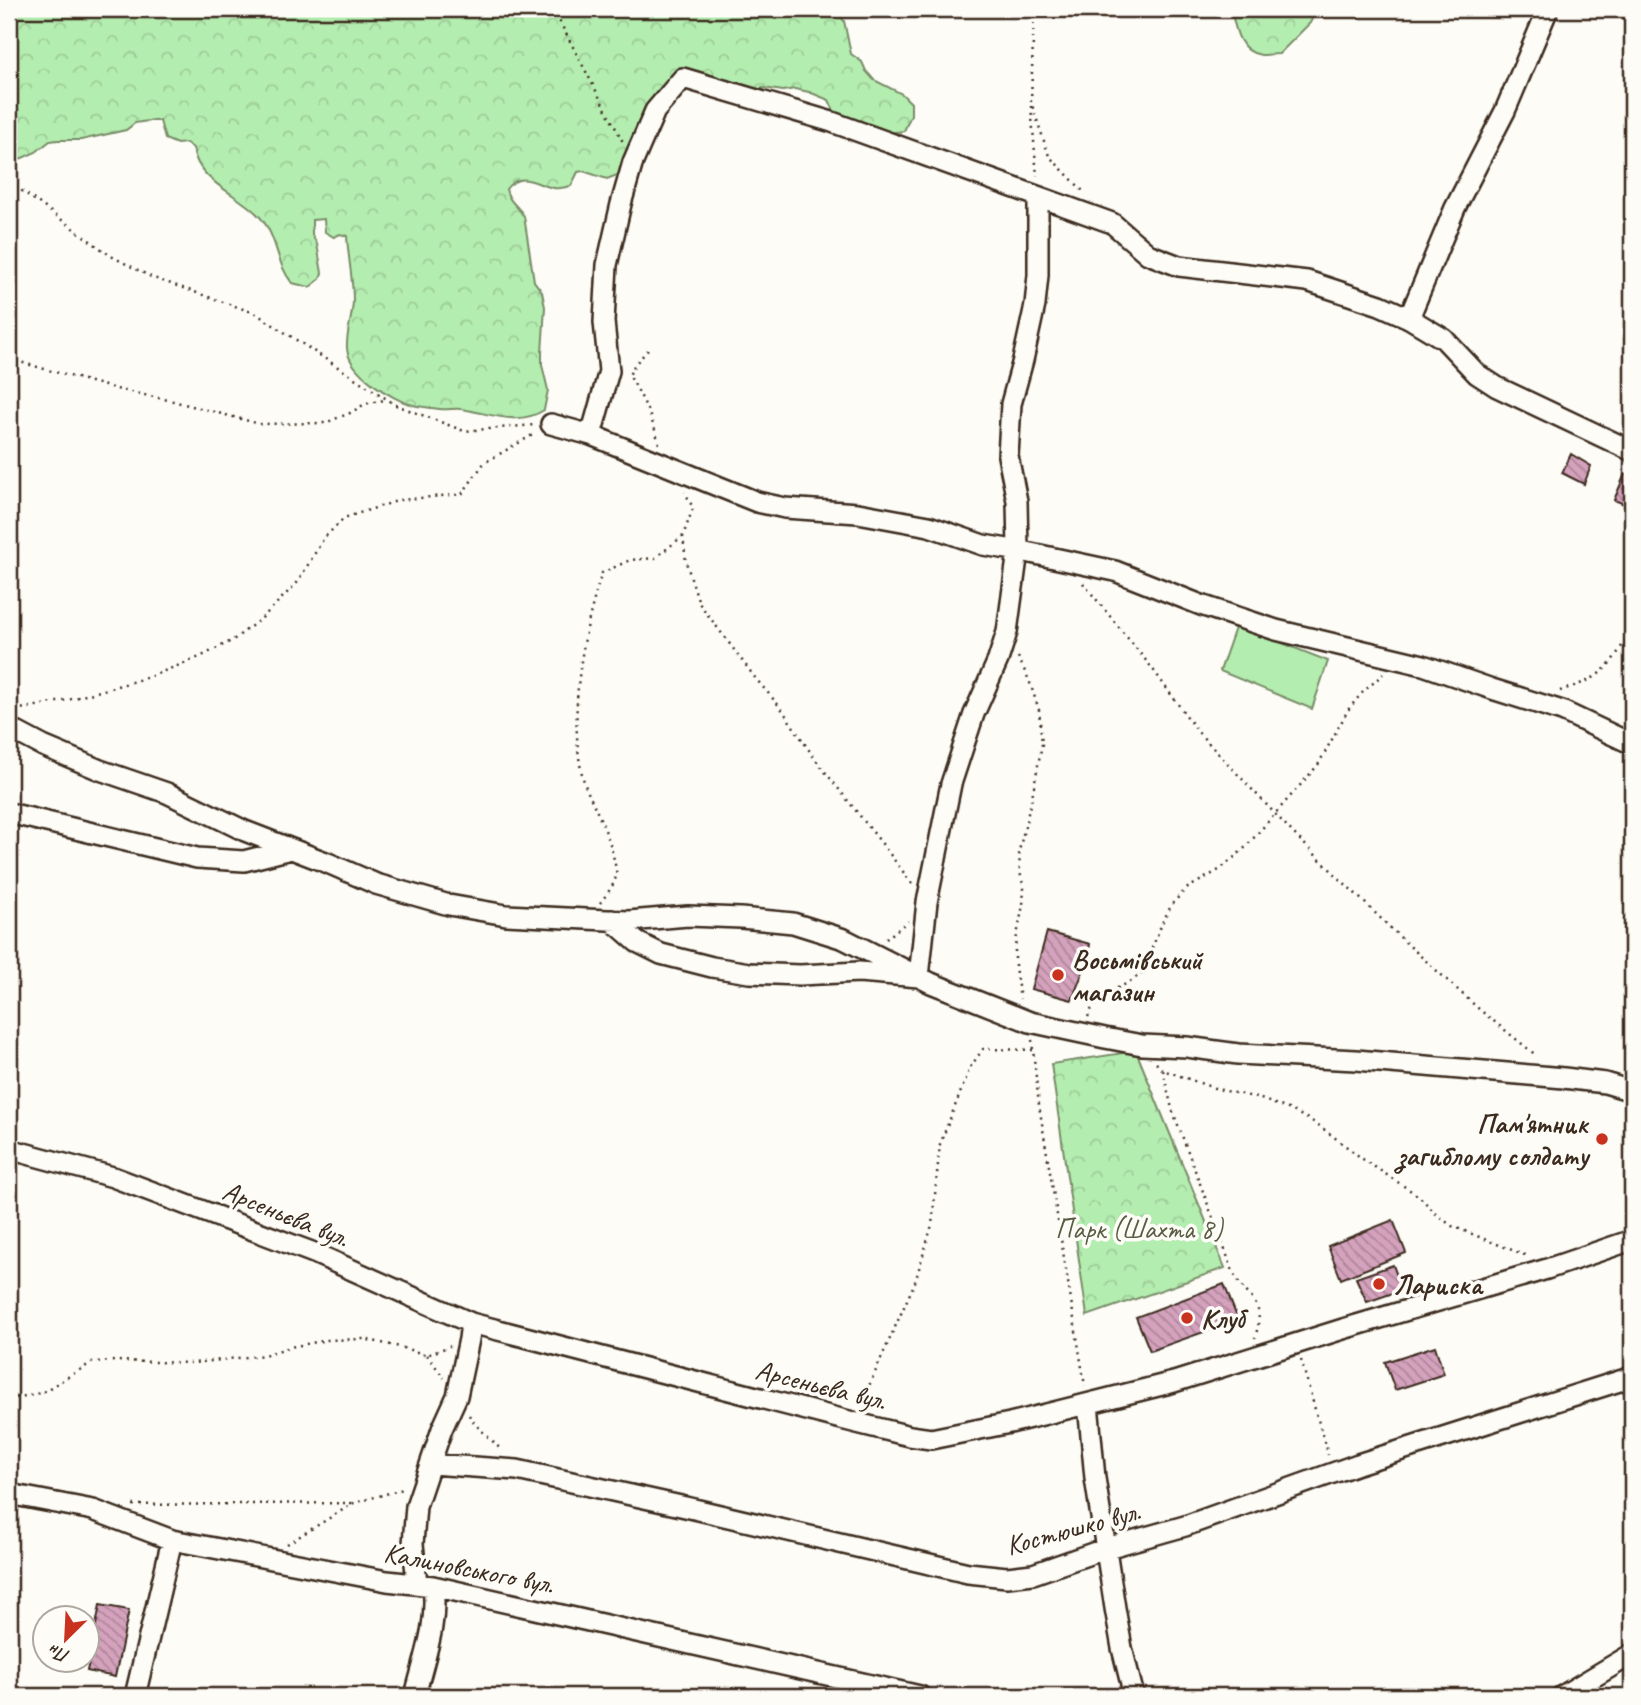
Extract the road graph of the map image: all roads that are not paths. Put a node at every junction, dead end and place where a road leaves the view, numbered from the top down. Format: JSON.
{"nodes":[{"id":1,"x":1548,"y":9,"type":"edge"},
{"id":2,"x":1038,"y":197,"type":"junction"},
{"id":3,"x":1409,"y":318,"type":"junction"},
{"id":4,"x":551,"y":424,"type":"road end"},
{"id":5,"x":591,"y":435,"type":"junction"},
{"id":6,"x":1632,"y":451,"type":"edge"},
{"id":7,"x":1018,"y":551,"type":"junction"},
{"id":8,"x":9,"y":728,"type":"edge"},
{"id":9,"x":1632,"y":744,"type":"edge"},
{"id":10,"x":9,"y":813,"type":"edge"},
{"id":11,"x":291,"y":849,"type":"junction"},
{"id":12,"x":612,"y":920,"type":"junction"},
{"id":13,"x":919,"y":977,"type":"junction"},
{"id":14,"x":1632,"y":1091,"type":"edge"},
{"id":15,"x":9,"y":1149,"type":"edge"},
{"id":16,"x":1632,"y":1240,"type":"edge"},
{"id":17,"x":470,"y":1331,"type":"junction"},
{"id":18,"x":1632,"y":1377,"type":"edge"},
{"id":19,"x":1088,"y":1404,"type":"junction"},
{"id":20,"x":431,"y":1464,"type":"junction"},
{"id":21,"x":9,"y":1494,"type":"edge"},
{"id":22,"x":172,"y":1540,"type":"junction"},
{"id":23,"x":1107,"y":1548,"type":"junction"},
{"id":24,"x":425,"y":1584,"type":"junction"},
{"id":25,"x":1632,"y":1654,"type":"edge"},
{"id":26,"x":135,"y":1696,"type":"edge"},
{"id":27,"x":415,"y":1696,"type":"edge"},
{"id":28,"x":920,"y":1696,"type":"edge"},
{"id":29,"x":1133,"y":1696,"type":"edge"},
{"id":30,"x":1562,"y":1696,"type":"edge"}],
"edges":[{"from":1,"to":3,"type":"street"},
{"from":2,"to":3,"type":"street"},
{"from":2,"to":5,"type":"street"},
{"from":2,"to":7,"type":"street"},
{"from":3,"to":6,"type":"street"},
{"from":4,"to":5,"type":"street"},
{"from":5,"to":7,"type":"street"},
{"from":7,"to":9,"type":"street"},
{"from":7,"to":13,"type":"street"},
{"from":8,"to":11,"type":"street"},
{"from":10,"to":11,"type":"street"},
{"from":11,"to":12,"type":"street"},
{"from":12,"to":13,"type":"street"},
{"from":12,"to":13,"type":"street"},
{"from":13,"to":14,"type":"street"},
{"from":15,"to":17,"type":"street","name":"Арсеньєва вул."},
{"from":16,"to":19,"type":"street","name":"Арсеньєва вул."},
{"from":17,"to":19,"type":"street","name":"Арсеньєва вул."},
{"from":17,"to":20,"type":"street"},
{"from":18,"to":23,"type":"street","name":"Костюшко вул."},
{"from":19,"to":23,"type":"street"},
{"from":20,"to":23,"type":"street","name":"Костюшко вул."},
{"from":20,"to":24,"type":"street"},
{"from":21,"to":22,"type":"street","name":"Калиновського вул."},
{"from":22,"to":24,"type":"street","name":"Калиновського вул."},
{"from":22,"to":26,"type":"street"},
{"from":23,"to":29,"type":"street"},
{"from":24,"to":27,"type":"street"},
{"from":24,"to":28,"type":"street","name":"Калиновського вул."},
{"from":25,"to":30,"type":"street"}]}
